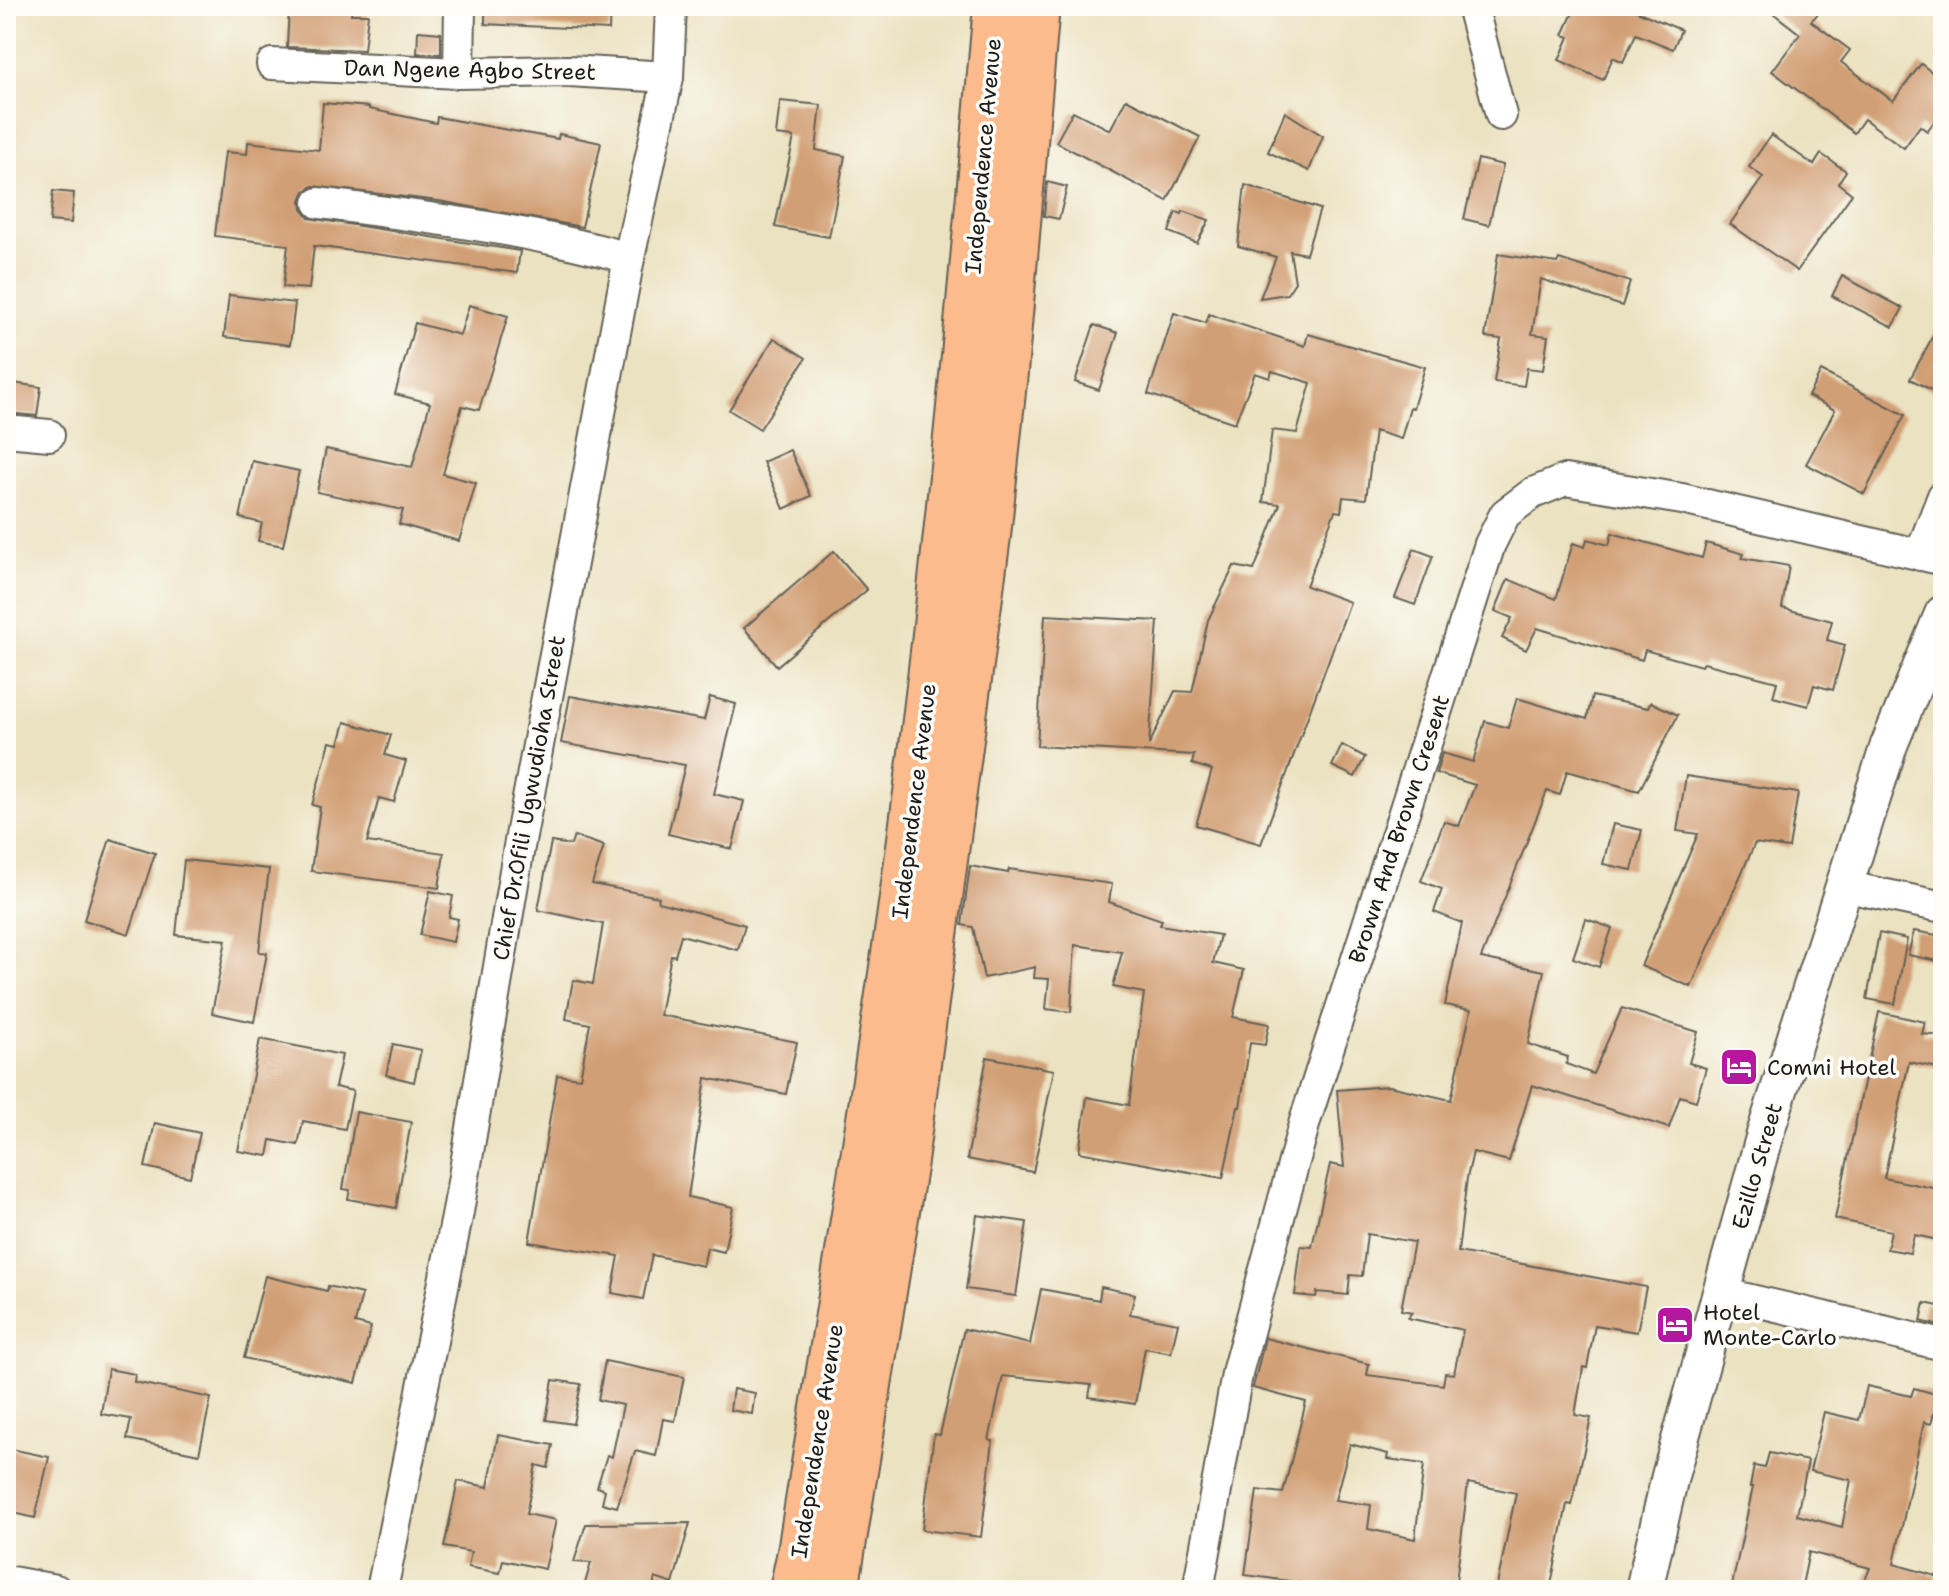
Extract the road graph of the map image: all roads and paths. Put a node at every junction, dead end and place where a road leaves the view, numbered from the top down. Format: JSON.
{"nodes":[{"id":1,"x":460,"y":6,"type":"edge"},
{"id":2,"x":671,"y":6,"type":"edge"},
{"id":3,"x":996,"y":6,"type":"edge"},
{"id":4,"x":1037,"y":6,"type":"edge"},
{"id":5,"x":1472,"y":6,"type":"edge"},
{"id":6,"x":272,"y":64,"type":"dead end"},
{"id":7,"x":459,"y":73,"type":"junction"},
{"id":8,"x":668,"y":77,"type":"junction"},
{"id":9,"x":1501,"y":115,"type":"dead end"},
{"id":10,"x":319,"y":203,"type":"dead end"},
{"id":11,"x":629,"y":258,"type":"junction"},
{"id":12,"x":6,"y":431,"type":"edge"},
{"id":13,"x":49,"y":435,"type":"dead end"},
{"id":14,"x":1943,"y":496,"type":"edge"},
{"id":15,"x":1932,"y":557,"type":"edge"},
{"id":16,"x":1943,"y":614,"type":"edge"},
{"id":17,"x":1843,"y":886,"type":"junction"},
{"id":18,"x":1943,"y":907,"type":"edge"},
{"id":19,"x":1721,"y":1293,"type":"junction"},
{"id":20,"x":1943,"y":1345,"type":"edge"},
{"id":21,"x":6,"y":1581,"type":"edge"},
{"id":22,"x":56,"y":1590,"type":"edge"},
{"id":23,"x":382,"y":1590,"type":"edge"},
{"id":24,"x":792,"y":1590,"type":"edge"},
{"id":25,"x":836,"y":1590,"type":"edge"},
{"id":26,"x":1198,"y":1590,"type":"edge"},
{"id":27,"x":1644,"y":1590,"type":"edge"}],
"edges":[{"from":1,"to":7,"type":"street"},
{"from":2,"to":8,"type":"street","name":"Chief Dr.Ofili Ugwudioha Street"},
{"from":3,"to":24,"type":"main road","name":"Independence Avenue"},
{"from":4,"to":25,"type":"main road","name":"Independence Avenue"},
{"from":5,"to":9,"type":"street"},
{"from":6,"to":7,"type":"street","name":"Dan Ngene Agbo Street"},
{"from":7,"to":8,"type":"street","name":"Dan Ngene Agbo Street"},
{"from":8,"to":11,"type":"street","name":"Chief Dr.Ofili Ugwudioha Street"},
{"from":10,"to":11,"type":"street"},
{"from":11,"to":23,"type":"street","name":"Chief Dr.Ofili Ugwudioha Street"},
{"from":12,"to":13,"type":"street"},
{"from":14,"to":15,"type":"street"},
{"from":15,"to":26,"type":"street","name":"Brown And Brown Cresent"},
{"from":16,"to":17,"type":"street","name":"Ezillo Street"},
{"from":17,"to":18,"type":"street"},
{"from":17,"to":19,"type":"street","name":"Ezillo Street"},
{"from":19,"to":20,"type":"street"},
{"from":19,"to":27,"type":"street","name":"Ezillo Street"},
{"from":21,"to":22,"type":"street"}]}
